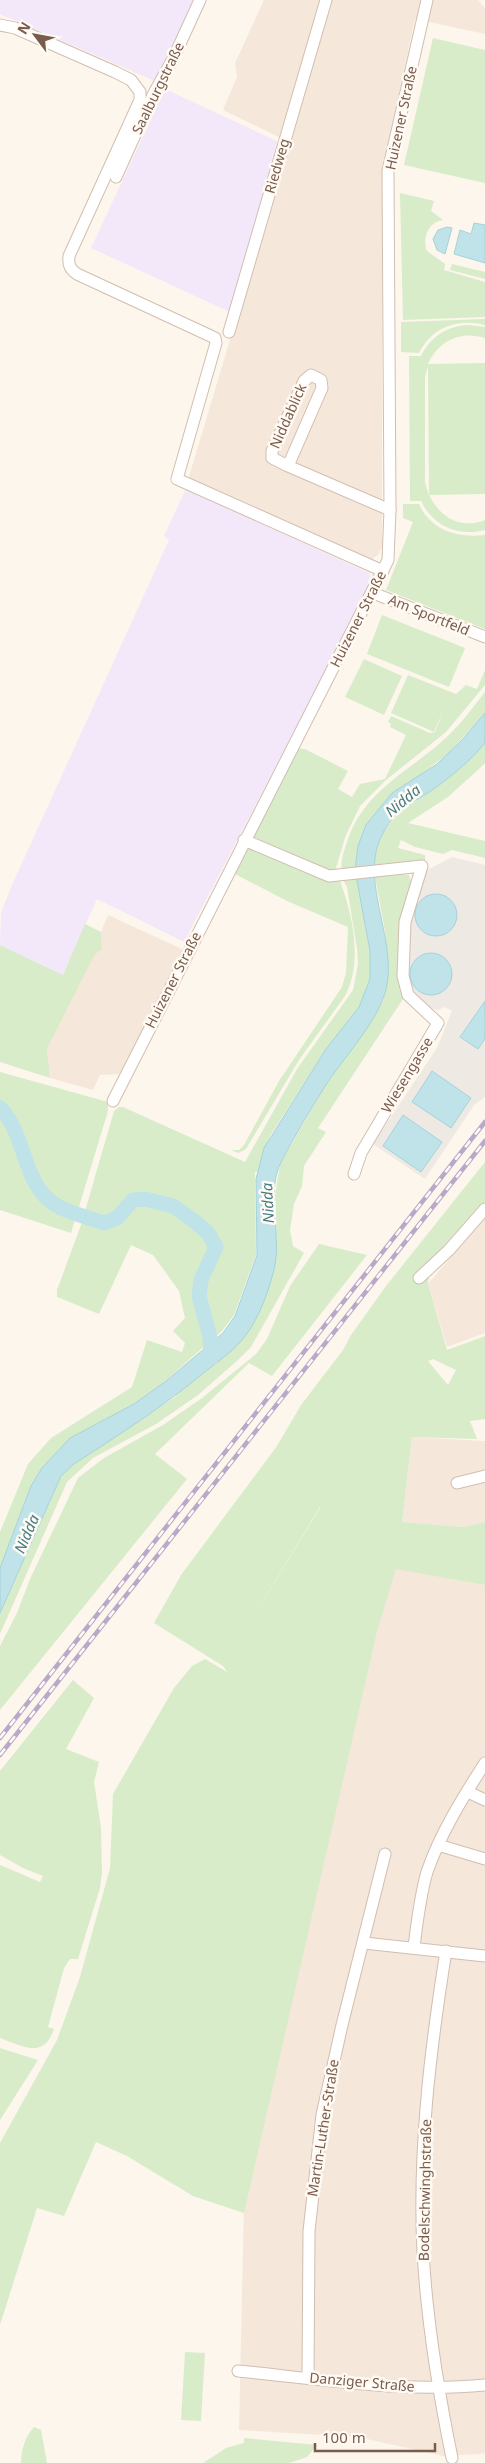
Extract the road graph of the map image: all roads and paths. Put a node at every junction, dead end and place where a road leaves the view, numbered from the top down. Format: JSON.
{"nodes":[{"id":1,"x":200,"y":0,"type":"edge"},
{"id":2,"x":326,"y":0,"type":"edge"},
{"id":3,"x":426,"y":0,"type":"edge"},
{"id":4,"x":0,"y":25,"type":"edge"},
{"id":5,"x":116,"y":176,"type":"dead end"},
{"id":6,"x":230,"y":332,"type":"dead end"},
{"id":7,"x":288,"y":466,"type":"junction"},
{"id":8,"x":390,"y":510,"type":"junction"},
{"id":9,"x":383,"y":571,"type":"junction"},
{"id":10,"x":373,"y":593,"type":"junction"},
{"id":11,"x":485,"y":637,"type":"edge"},
{"id":12,"x":244,"y":840,"type":"junction"},
{"id":13,"x":113,"y":1101,"type":"dead end"},
{"id":14,"x":354,"y":1174,"type":"dead end"},
{"id":15,"x":485,"y":1208,"type":"edge"},
{"id":16,"x":419,"y":1278,"type":"dead end"},
{"id":17,"x":485,"y":1476,"type":"edge"},
{"id":18,"x":457,"y":1482,"type":"dead end"},
{"id":19,"x":485,"y":1763,"type":"edge"},
{"id":20,"x":468,"y":1792,"type":"junction"},
{"id":21,"x":485,"y":1800,"type":"edge"},
{"id":22,"x":438,"y":1845,"type":"junction"},
{"id":23,"x":385,"y":1854,"type":"dead end"},
{"id":24,"x":485,"y":1859,"type":"edge"},
{"id":25,"x":364,"y":1943,"type":"junction"},
{"id":26,"x":414,"y":1947,"type":"junction"},
{"id":27,"x":446,"y":1951,"type":"junction"},
{"id":28,"x":485,"y":1956,"type":"edge"},
{"id":29,"x":238,"y":2371,"type":"dead end"},
{"id":30,"x":308,"y":2378,"type":"junction"},
{"id":31,"x":485,"y":2385,"type":"edge"},
{"id":32,"x":438,"y":2388,"type":"junction"},
{"id":33,"x":452,"y":2458,"type":"dead end"}],
"edges":[{"from":1,"to":5,"type":"street","name":"Saalburgstraße"},
{"from":2,"to":6,"type":"street","name":"Riedweg"},
{"from":3,"to":8,"type":"street","name":"Huizener Straße"},
{"from":4,"to":9,"type":"street"},
{"from":7,"to":7,"type":"street","name":"Niddablick"},
{"from":7,"to":8,"type":"street","name":"Niddablick"},
{"from":8,"to":9,"type":"street","name":"Huizener Straße"},
{"from":9,"to":10,"type":"street","name":"Huizener Straße"},
{"from":10,"to":11,"type":"street","name":"Am Sportfeld"},
{"from":10,"to":12,"type":"street","name":"Huizener Straße"},
{"from":12,"to":13,"type":"street","name":"Huizener Straße"},
{"from":12,"to":14,"type":"street","name":"Wiesengasse"},
{"from":15,"to":16,"type":"street"},
{"from":17,"to":18,"type":"street"},
{"from":19,"to":20,"type":"street"},
{"from":20,"to":21,"type":"street"},
{"from":20,"to":22,"type":"street"},
{"from":22,"to":24,"type":"street"},
{"from":22,"to":26,"type":"street"},
{"from":23,"to":25,"type":"street","name":"Martin-Luther-Straße"},
{"from":25,"to":26,"type":"street"},
{"from":25,"to":30,"type":"street","name":"Martin-Luther-Straße"},
{"from":26,"to":27,"type":"street"},
{"from":27,"to":28,"type":"street"},
{"from":27,"to":32,"type":"street","name":"Bodelschwinghstraße"},
{"from":29,"to":30,"type":"street","name":"Danziger Straße"},
{"from":30,"to":32,"type":"street","name":"Danziger Straße"},
{"from":31,"to":32,"type":"street","name":"Danziger Straße"},
{"from":32,"to":33,"type":"street","name":"Bodelschwinghstraße"}]}
